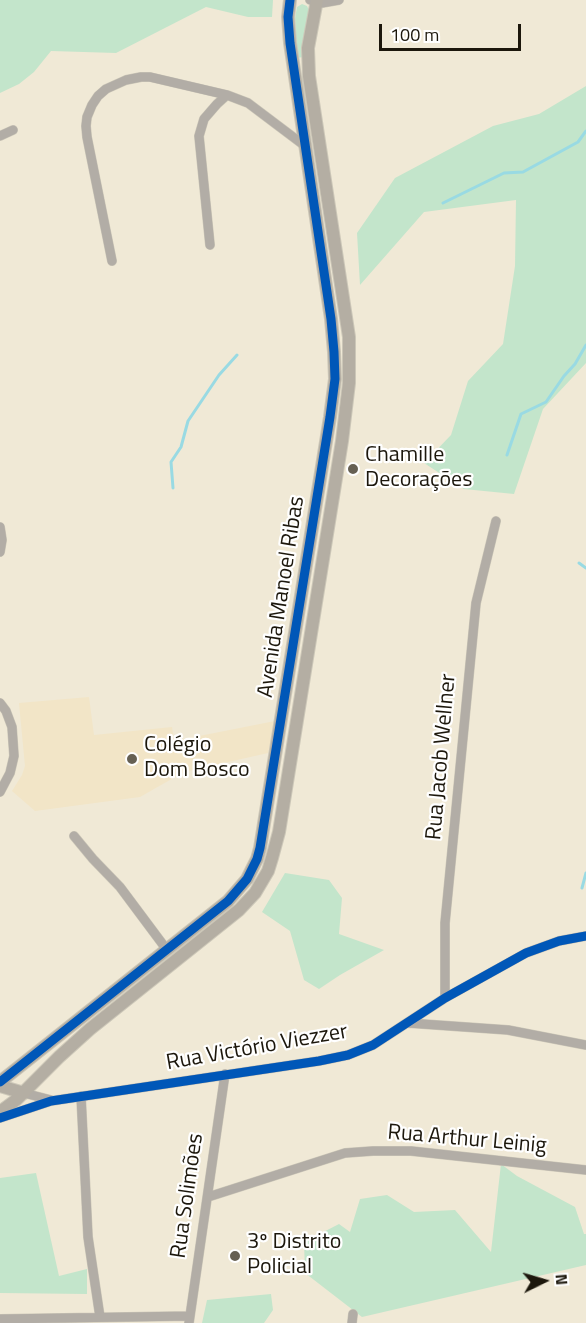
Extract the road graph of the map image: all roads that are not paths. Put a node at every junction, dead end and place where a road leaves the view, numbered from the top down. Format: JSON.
{"nodes":[{"id":1,"x":290,"y":0,"type":"edge"},
{"id":2,"x":339,"y":0,"type":"edge"},
{"id":3,"x":315,"y":1,"type":"edge"},
{"id":4,"x":296,"y":87,"type":"junction"},
{"id":5,"x":227,"y":95,"type":"junction"},
{"id":6,"x":314,"y":111,"type":"junction"},
{"id":7,"x":13,"y":130,"type":"dead end"},
{"id":8,"x":0,"y":136,"type":"edge"},
{"id":9,"x":305,"y":146,"type":"junction"},
{"id":10,"x":322,"y":168,"type":"junction"},
{"id":11,"x":210,"y":245,"type":"dead end"},
{"id":12,"x":111,"y":261,"type":"dead end"},
{"id":13,"x":330,"y":417,"type":"junction"},
{"id":14,"x":342,"y":441,"type":"junction"},
{"id":15,"x":496,"y":521,"type":"dead end"},
{"id":16,"x":0,"y":527,"type":"edge"},
{"id":17,"x":0,"y":552,"type":"edge"},
{"id":18,"x":291,"y":661,"type":"junction"},
{"id":19,"x":305,"y":667,"type":"junction"},
{"id":20,"x":284,"y":701,"type":"junction"},
{"id":21,"x":0,"y":703,"type":"edge"},
{"id":22,"x":299,"y":705,"type":"junction"},
{"id":23,"x":0,"y":792,"type":"edge"},
{"id":24,"x":74,"y":836,"type":"dead end"},
{"id":25,"x":586,"y":936,"type":"edge"},
{"id":26,"x":167,"y":950,"type":"junction"},
{"id":27,"x":445,"y":998,"type":"junction"},
{"id":28,"x":408,"y":1023,"type":"junction"},
{"id":29,"x":586,"y":1045,"type":"edge"},
{"id":30,"x":225,"y":1074,"type":"junction"},
{"id":31,"x":0,"y":1082,"type":"edge"},
{"id":32,"x":0,"y":1086,"type":"edge"},
{"id":33,"x":24,"y":1093,"type":"junction"},
{"id":34,"x":81,"y":1096,"type":"junction"},
{"id":35,"x":51,"y":1101,"type":"junction"},
{"id":36,"x":0,"y":1112,"type":"edge"},
{"id":37,"x":0,"y":1118,"type":"edge"},
{"id":38,"x":586,"y":1170,"type":"edge"},
{"id":39,"x":208,"y":1197,"type":"junction"},
{"id":40,"x":100,"y":1317,"type":"junction"},
{"id":41,"x":0,"y":1319,"type":"edge"},
{"id":42,"x":190,"y":1319,"type":"edge"}],
"edges":[{"from":1,"to":4,"type":"main road","name":"Avenida Manoel Ribas"},
{"from":2,"to":3,"type":"street"},
{"from":3,"to":6,"type":"main road","name":"Avenida Manoel Ribas"},
{"from":4,"to":6,"type":"main road"},
{"from":4,"to":9,"type":"main road","name":"Avenida Manoel Ribas"},
{"from":5,"to":9,"type":"street"},
{"from":5,"to":11,"type":"street"},
{"from":5,"to":12,"type":"street"},
{"from":6,"to":10,"type":"main road","name":"Avenida Manoel Ribas"},
{"from":7,"to":8,"type":"street"},
{"from":9,"to":10,"type":"main road"},
{"from":9,"to":13,"type":"main road","name":"Avenida Manoel Ribas"},
{"from":10,"to":14,"type":"main road","name":"Avenida Manoel Ribas"},
{"from":13,"to":14,"type":"main road"},
{"from":13,"to":18,"type":"main road","name":"Avenida Manoel Ribas"},
{"from":14,"to":19,"type":"main road","name":"Avenida Manoel Ribas"},
{"from":15,"to":27,"type":"street","name":"Rua Jacob Wellner"},
{"from":16,"to":17,"type":"street"},
{"from":18,"to":19,"type":"main road"},
{"from":18,"to":20,"type":"main road","name":"Avenida Manoel Ribas"},
{"from":19,"to":22,"type":"main road","name":"Avenida Manoel Ribas"},
{"from":20,"to":22,"type":"main road"},
{"from":20,"to":26,"type":"main road","name":"Avenida Manoel Ribas"},
{"from":21,"to":23,"type":"street"},
{"from":22,"to":33,"type":"main road","name":"Avenida Manoel Ribas"},
{"from":24,"to":26,"type":"street"},
{"from":25,"to":27,"type":"street","name":"Rua Victório Viezzer"},
{"from":26,"to":31,"type":"main road","name":"Avenida Manoel Ribas"},
{"from":27,"to":28,"type":"street","name":"Rua Victório Viezzer"},
{"from":28,"to":29,"type":"street"},
{"from":28,"to":30,"type":"street","name":"Rua Victório Viezzer"},
{"from":30,"to":34,"type":"street","name":"Rua Victório Viezzer"},
{"from":30,"to":39,"type":"street","name":"Rua Solimões"},
{"from":32,"to":33,"type":"main road"},
{"from":33,"to":35,"type":"street","name":"Rua Victório Viezzer"},
{"from":33,"to":36,"type":"main road","name":"Avenida Manoel Ribas"},
{"from":34,"to":35,"type":"street","name":"Rua Victório Viezzer"},
{"from":34,"to":40,"type":"street"},
{"from":35,"to":37,"type":"street","name":"Rua Victório Viezzer"},
{"from":38,"to":39,"type":"street","name":"Rua Arthur Leinig"},
{"from":39,"to":42,"type":"street","name":"Rua Solimões"},
{"from":40,"to":41,"type":"street"},
{"from":40,"to":42,"type":"street"}]}
